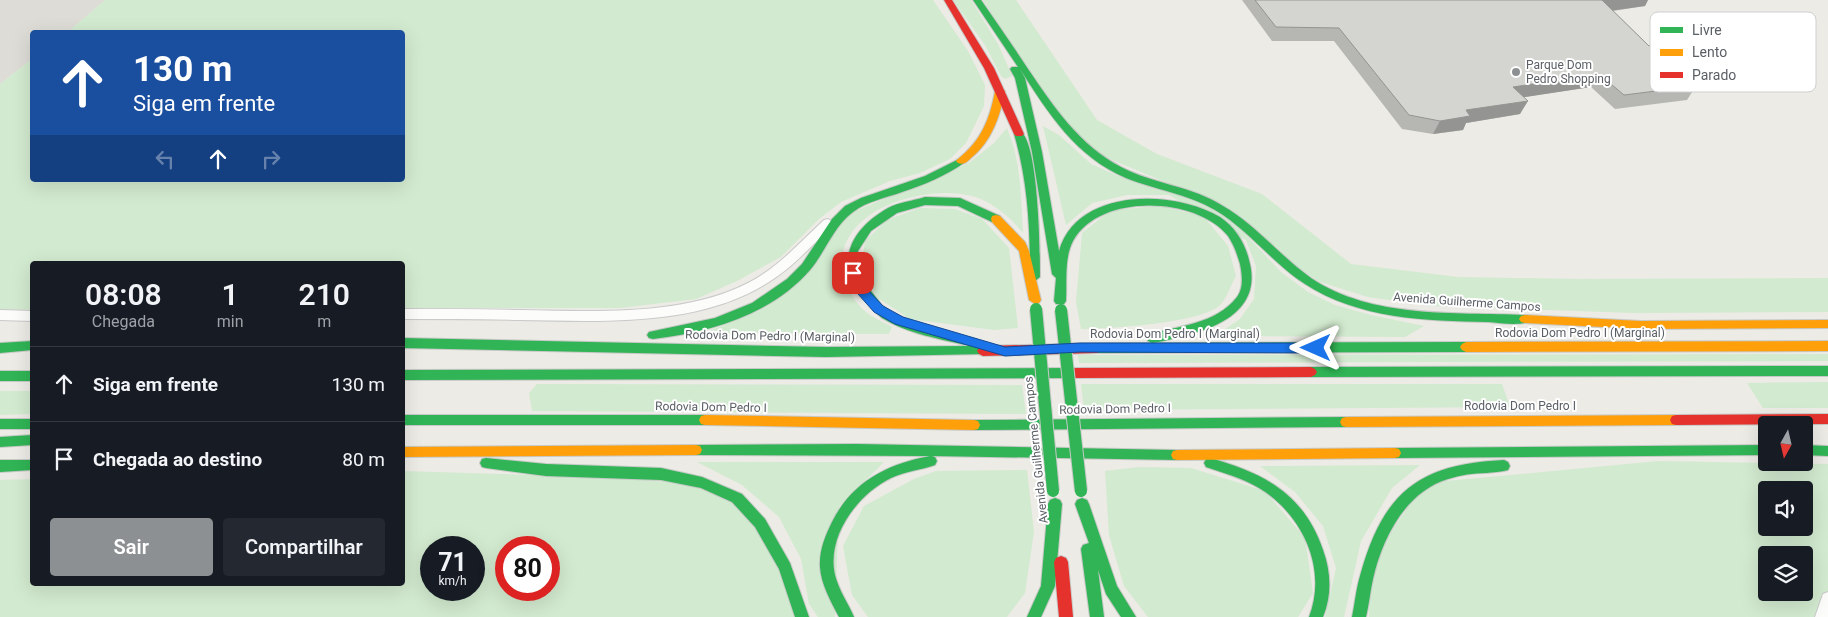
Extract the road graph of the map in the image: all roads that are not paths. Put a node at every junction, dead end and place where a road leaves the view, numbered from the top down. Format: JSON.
{"nodes":[{"id":1,"x":943,"y":0,"type":"edge"},
{"id":2,"x":948,"y":0,"type":"edge"},
{"id":3,"x":977,"y":0,"type":"edge"},
{"id":4,"x":956,"y":11,"type":"junction"},
{"id":5,"x":999,"y":34,"type":"junction"},
{"id":6,"x":1000,"y":92,"type":"junction"},
{"id":7,"x":848,"y":209,"type":"junction"},
{"id":8,"x":1036,"y":305,"type":"junction"},
{"id":9,"x":1061,"y":306,"type":"junction"},
{"id":10,"x":405,"y":314,"type":"edge"},
{"id":11,"x":0,"y":315,"type":"edge"},
{"id":12,"x":30,"y":316,"type":"edge"},
{"id":13,"x":1828,"y":324,"type":"edge"},
{"id":14,"x":0,"y":343,"type":"edge"},
{"id":15,"x":405,"y":343,"type":"edge"},
{"id":16,"x":536,"y":344,"type":"junction"},
{"id":17,"x":30,"y":345,"type":"edge"},
{"id":18,"x":30,"y":345,"type":"edge"},
{"id":19,"x":1828,"y":346,"type":"edge"},
{"id":20,"x":0,"y":348,"type":"edge"},
{"id":21,"x":1080,"y":348,"type":"junction"},
{"id":22,"x":1005,"y":351,"type":"junction"},
{"id":23,"x":1828,"y":371,"type":"edge"},
{"id":24,"x":405,"y":375,"type":"edge"},
{"id":25,"x":0,"y":376,"type":"edge"},
{"id":26,"x":30,"y":376,"type":"edge"},
{"id":27,"x":1828,"y":418,"type":"edge"},
{"id":28,"x":405,"y":420,"type":"edge"},
{"id":29,"x":0,"y":424,"type":"edge"},
{"id":30,"x":30,"y":424,"type":"edge"},
{"id":31,"x":30,"y":440,"type":"edge"},
{"id":32,"x":0,"y":442,"type":"edge"},
{"id":33,"x":1758,"y":450,"type":"edge"},
{"id":34,"x":1813,"y":450,"type":"edge"},
{"id":35,"x":1758,"y":451,"type":"edge"},
{"id":36,"x":1828,"y":451,"type":"edge"},
{"id":37,"x":405,"y":453,"type":"edge"},
{"id":38,"x":405,"y":453,"type":"edge"},
{"id":39,"x":1003,"y":454,"type":"junction"},
{"id":40,"x":1134,"y":455,"type":"junction"},
{"id":41,"x":1580,"y":463,"type":"dead end"},
{"id":42,"x":30,"y":465,"type":"edge"},
{"id":43,"x":1520,"y":465,"type":"dead end"},
{"id":44,"x":0,"y":466,"type":"edge"},
{"id":45,"x":1055,"y":504,"type":"junction"},
{"id":46,"x":1082,"y":504,"type":"junction"},
{"id":47,"x":1828,"y":600,"type":"edge"},
{"id":48,"x":802,"y":617,"type":"edge"},
{"id":49,"x":847,"y":617,"type":"edge"},
{"id":50,"x":1034,"y":617,"type":"edge"},
{"id":51,"x":1066,"y":617,"type":"edge"},
{"id":52,"x":1097,"y":617,"type":"edge"},
{"id":53,"x":1129,"y":617,"type":"edge"},
{"id":54,"x":1316,"y":617,"type":"edge"},
{"id":55,"x":1359,"y":617,"type":"edge"},
{"id":56,"x":1823,"y":617,"type":"edge"}],
"edges":[{"from":1,"to":4,"type":"main road"},
{"from":2,"to":4,"type":"main road","name":"Avenida Guilherme Campos"},
{"from":3,"to":5,"type":"main road","name":"Avenida Guilherme Campos"},
{"from":4,"to":6,"type":"main road","name":"Avenida Guilherme Campos"},
{"from":5,"to":9,"type":"main road","name":"Avenida Guilherme Campos"},
{"from":5,"to":13,"type":"main road","name":"Avenida Guilherme Campos"},
{"from":6,"to":7,"type":"main road"},
{"from":6,"to":8,"type":"main road","name":"Avenida Guilherme Campos"},
{"from":7,"to":10,"type":"street"},
{"from":7,"to":16,"type":"main road"},
{"from":8,"to":22,"type":"main road"},
{"from":8,"to":45,"type":"main road","name":"Avenida Guilherme Campos","bridge":true},
{"from":9,"to":21,"type":"main road"},
{"from":9,"to":46,"type":"main road","name":"Avenida Guilherme Campos","bridge":true},
{"from":11,"to":12,"type":"street"},
{"from":14,"to":17,"type":"main road"},
{"from":15,"to":16,"type":"main road","name":"Rodovia Dom Pedro I (Marginal)"},
{"from":16,"to":22,"type":"main road","name":"Rodovia Dom Pedro I (Marginal)"},
{"from":18,"to":20,"type":"main road"},
{"from":19,"to":21,"type":"main road","name":"Rodovia Dom Pedro I (Marginal)"},
{"from":21,"to":22,"type":"main road","name":"Rodovia Dom Pedro I (Marginal)"},
{"from":23,"to":24,"type":"main road"},
{"from":25,"to":26,"type":"main road"},
{"from":27,"to":28,"type":"main road","name":"Rodovia Dom Pedro I"},
{"from":29,"to":30,"type":"main road"},
{"from":31,"to":32,"type":"main road"},
{"from":33,"to":40,"type":"main road"},
{"from":34,"to":36,"type":"main road"},
{"from":35,"to":41,"type":"main road"},
{"from":37,"to":39,"type":"main road"},
{"from":38,"to":48,"type":"main road"},
{"from":39,"to":40,"type":"main road"},
{"from":39,"to":49,"type":"main road"},
{"from":40,"to":54,"type":"main road"},
{"from":42,"to":44,"type":"main road"},
{"from":43,"to":55,"type":"main road"},
{"from":45,"to":50,"type":"main road"},
{"from":45,"to":51,"type":"main road","name":"Avenida Guilherme Campos"},
{"from":46,"to":52,"type":"main road","name":"Avenida Guilherme Campos"},
{"from":46,"to":53,"type":"main road"},
{"from":47,"to":56,"type":"street"}]}
